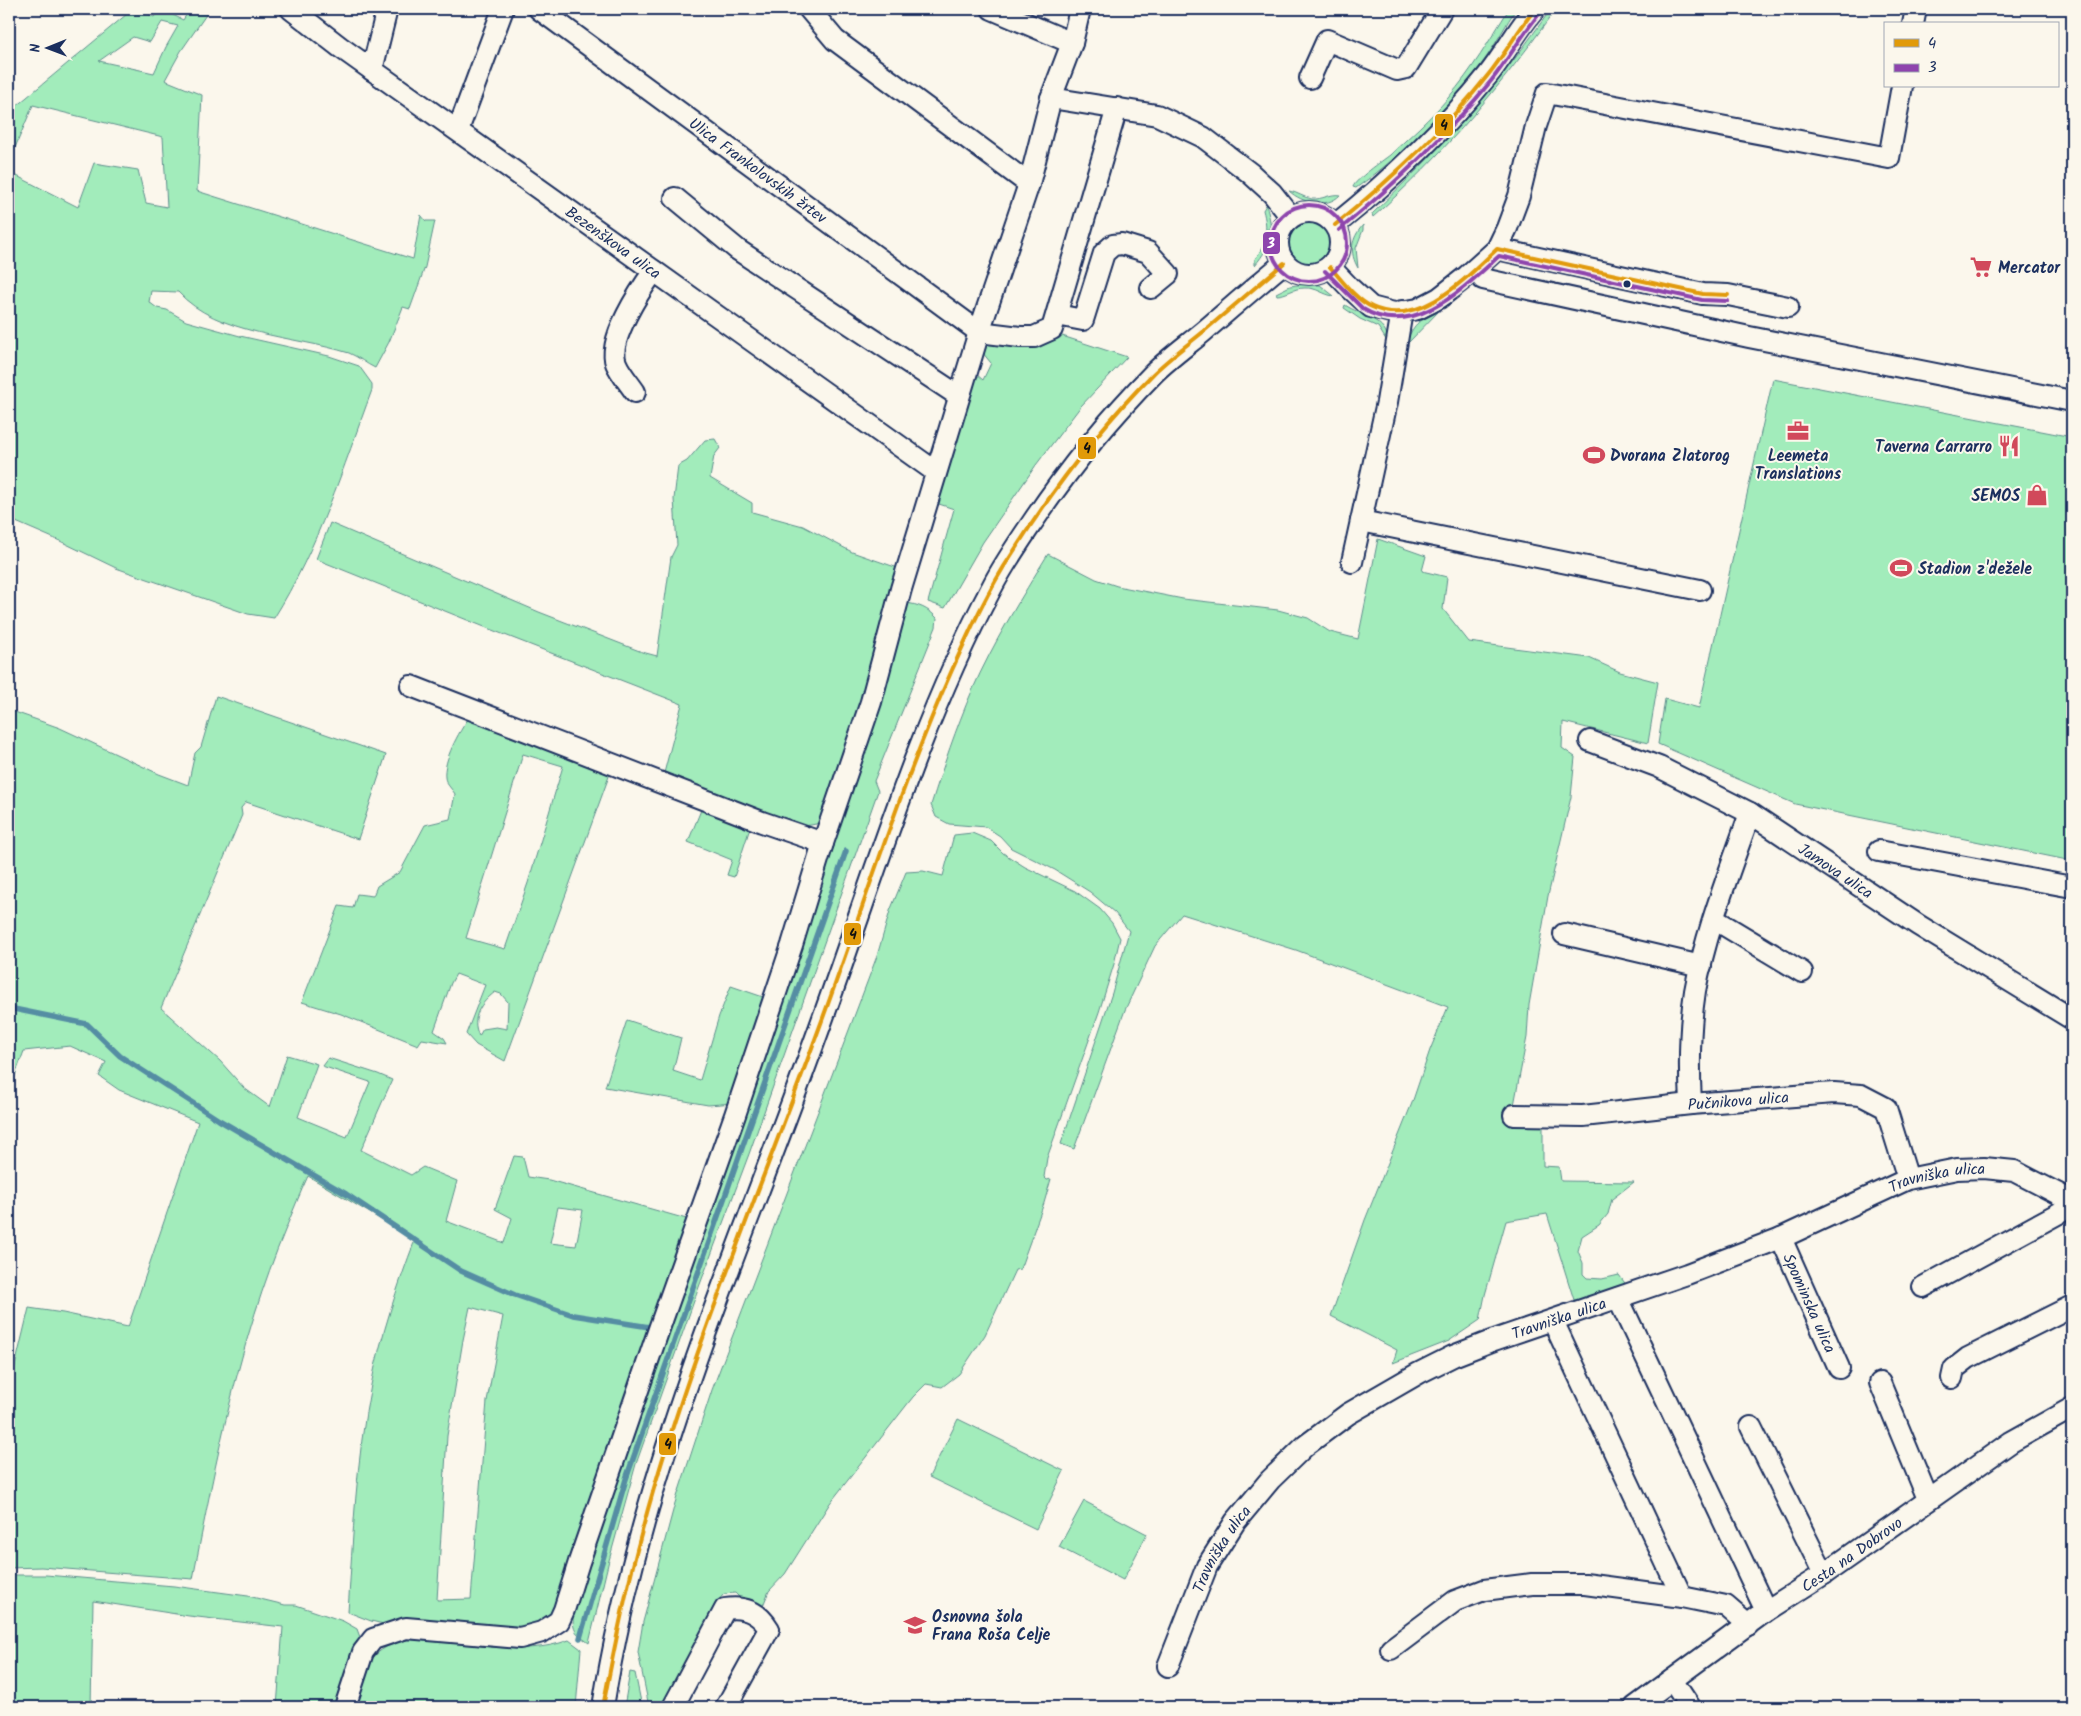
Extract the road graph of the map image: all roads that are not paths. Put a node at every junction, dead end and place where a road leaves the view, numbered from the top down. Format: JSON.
{"nodes":[{"id":1,"x":291,"y":9,"type":"edge"},
{"id":2,"x":387,"y":9,"type":"edge"},
{"id":3,"x":503,"y":9,"type":"edge"},
{"id":4,"x":539,"y":9,"type":"edge"},
{"id":5,"x":810,"y":9,"type":"edge"},
{"id":6,"x":992,"y":9,"type":"edge"},
{"id":7,"x":1080,"y":9,"type":"edge"},
{"id":8,"x":1442,"y":9,"type":"edge"},
{"id":9,"x":1916,"y":9,"type":"edge"},
{"id":10,"x":1532,"y":11,"type":"edge"},
{"id":11,"x":1913,"y":22,"type":"edge"},
{"id":12,"x":1072,"y":43,"type":"junction"},
{"id":13,"x":372,"y":70,"type":"junction"},
{"id":14,"x":1310,"y":78,"type":"dead end"},
{"id":15,"x":1902,"y":88,"type":"edge"},
{"id":16,"x":1051,"y":98,"type":"junction"},
{"id":17,"x":1117,"y":108,"type":"junction"},
{"id":18,"x":458,"y":130,"type":"junction"},
{"id":19,"x":1029,"y":184,"type":"junction"},
{"id":20,"x":675,"y":198,"type":"dead end"},
{"id":21,"x":1292,"y":217,"type":"junction"},
{"id":22,"x":1335,"y":225,"type":"junction"},
{"id":23,"x":1498,"y":249,"type":"junction"},
{"id":24,"x":1284,"y":263,"type":"junction"},
{"id":25,"x":1330,"y":267,"type":"junction"},
{"id":26,"x":654,"y":271,"type":"junction"},
{"id":27,"x":1483,"y":280,"type":"dead end"},
{"id":28,"x":1151,"y":288,"type":"dead end"},
{"id":29,"x":1788,"y":308,"type":"dead end"},
{"id":30,"x":1402,"y":311,"type":"junction"},
{"id":31,"x":1055,"y":322,"type":"junction"},
{"id":32,"x":979,"y":332,"type":"junction"},
{"id":33,"x":635,"y":392,"type":"dead end"},
{"id":34,"x":959,"y":396,"type":"junction"},
{"id":35,"x":2072,"y":401,"type":"edge"},
{"id":36,"x":936,"y":472,"type":"junction"},
{"id":37,"x":1361,"y":521,"type":"junction"},
{"id":38,"x":1352,"y":562,"type":"dead end"},
{"id":39,"x":1700,"y":590,"type":"dead end"},
{"id":40,"x":410,"y":686,"type":"dead end"},
{"id":41,"x":1590,"y":741,"type":"dead end"},
{"id":42,"x":1750,"y":813,"type":"junction"},
{"id":43,"x":823,"y":842,"type":"junction"},
{"id":44,"x":1879,"y":851,"type":"dead end"},
{"id":45,"x":2072,"y":886,"type":"edge"},
{"id":46,"x":1714,"y":919,"type":"junction"},
{"id":47,"x":1564,"y":934,"type":"dead end"},
{"id":48,"x":1701,"y":966,"type":"junction"},
{"id":49,"x":1802,"y":972,"type":"dead end"},
{"id":50,"x":2072,"y":1019,"type":"edge"},
{"id":51,"x":1691,"y":1104,"type":"junction"},
{"id":52,"x":1514,"y":1115,"type":"dead end"},
{"id":53,"x":1908,"y":1179,"type":"junction"},
{"id":54,"x":2072,"y":1200,"type":"edge"},
{"id":55,"x":2072,"y":1206,"type":"edge"},
{"id":56,"x":1781,"y":1238,"type":"junction"},
{"id":57,"x":1923,"y":1287,"type":"dead end"},
{"id":58,"x":1618,"y":1298,"type":"junction"},
{"id":59,"x":2072,"y":1306,"type":"edge"},
{"id":60,"x":1553,"y":1321,"type":"junction"},
{"id":61,"x":1839,"y":1368,"type":"dead end"},
{"id":62,"x":1952,"y":1378,"type":"dead end"},
{"id":63,"x":1880,"y":1383,"type":"dead end"},
{"id":64,"x":2072,"y":1408,"type":"edge"},
{"id":65,"x":1750,"y":1427,"type":"dead end"},
{"id":66,"x":1928,"y":1499,"type":"junction"},
{"id":67,"x":1824,"y":1574,"type":"junction"},
{"id":68,"x":1682,"y":1597,"type":"junction"},
{"id":69,"x":1766,"y":1611,"type":"junction"},
{"id":70,"x":1748,"y":1625,"type":"junction"},
{"id":71,"x":1391,"y":1649,"type":"dead end"},
{"id":72,"x":1168,"y":1666,"type":"dead end"},
{"id":73,"x":1672,"y":1680,"type":"junction"},
{"id":74,"x":345,"y":1707,"type":"edge"},
{"id":75,"x":602,"y":1707,"type":"edge"},
{"id":76,"x":673,"y":1707,"type":"edge"},
{"id":77,"x":726,"y":1707,"type":"edge"},
{"id":78,"x":1635,"y":1707,"type":"edge"},
{"id":79,"x":1690,"y":1707,"type":"edge"}],
"edges":[{"from":1,"to":13,"type":"street","name":"Bezenškova ulica"},
{"from":2,"to":13,"type":"street"},
{"from":3,"to":18,"type":"street"},
{"from":4,"to":32,"type":"street","name":"Ulica Frankolovskih žrtev"},
{"from":5,"to":19,"type":"street"},
{"from":6,"to":12,"type":"street"},
{"from":7,"to":12,"type":"street"},
{"from":8,"to":14,"type":"street"},
{"from":9,"to":11,"type":"street"},
{"from":10,"to":22,"type":"street"},
{"from":12,"to":16,"type":"street"},
{"from":13,"to":18,"type":"street","name":"Bezenškova ulica"},
{"from":15,"to":23,"type":"street"},
{"from":16,"to":17,"type":"street"},
{"from":16,"to":19,"type":"street"},
{"from":17,"to":21,"type":"street"},
{"from":17,"to":31,"type":"street"},
{"from":18,"to":26,"type":"street","name":"Bezenškova ulica"},
{"from":19,"to":32,"type":"street"},
{"from":20,"to":34,"type":"street"},
{"from":21,"to":22,"type":"street"},
{"from":21,"to":24,"type":"street"},
{"from":22,"to":25,"type":"street"},
{"from":23,"to":29,"type":"street"},
{"from":23,"to":30,"type":"street"},
{"from":24,"to":25,"type":"street"},
{"from":24,"to":75,"type":"street"},
{"from":25,"to":30,"type":"street"},
{"from":26,"to":33,"type":"street"},
{"from":26,"to":36,"type":"street","name":"Bezenškova ulica"},
{"from":27,"to":35,"type":"street"},
{"from":28,"to":31,"type":"street"},
{"from":30,"to":37,"type":"street"},
{"from":31,"to":32,"type":"street"},
{"from":32,"to":34,"type":"street"},
{"from":34,"to":36,"type":"street"},
{"from":36,"to":43,"type":"street"},
{"from":37,"to":38,"type":"street"},
{"from":37,"to":39,"type":"street"},
{"from":40,"to":43,"type":"street"},
{"from":41,"to":42,"type":"street","name":"Jamova ulica"},
{"from":42,"to":46,"type":"street"},
{"from":42,"to":50,"type":"street","name":"Jamova ulica"},
{"from":43,"to":74,"type":"street"},
{"from":44,"to":45,"type":"street"},
{"from":46,"to":48,"type":"street"},
{"from":46,"to":49,"type":"street"},
{"from":47,"to":48,"type":"street"},
{"from":48,"to":51,"type":"street"},
{"from":51,"to":52,"type":"street","name":"Pučnikova ulica"},
{"from":51,"to":53,"type":"street","name":"Pučnikova ulica"},
{"from":53,"to":54,"type":"street","name":"Travniška ulica"},
{"from":53,"to":56,"type":"street","name":"Travniška ulica"},
{"from":55,"to":57,"type":"street"},
{"from":56,"to":58,"type":"street","name":"Travniška ulica"},
{"from":56,"to":61,"type":"street","name":"Spominska ulica"},
{"from":58,"to":60,"type":"street","name":"Travniška ulica"},
{"from":58,"to":69,"type":"street"},
{"from":59,"to":62,"type":"street"},
{"from":60,"to":68,"type":"street"},
{"from":60,"to":72,"type":"street","name":"Travniška ulica"},
{"from":63,"to":66,"type":"street"},
{"from":64,"to":66,"type":"street","name":"Cesta na Dobrovo"},
{"from":65,"to":67,"type":"street"},
{"from":66,"to":67,"type":"street","name":"Cesta na Dobrovo"},
{"from":67,"to":69,"type":"street","name":"Cesta na Dobrovo"},
{"from":68,"to":70,"type":"street"},
{"from":68,"to":71,"type":"street"},
{"from":69,"to":70,"type":"street","name":"Cesta na Dobrovo"},
{"from":70,"to":73,"type":"street","name":"Cesta na Dobrovo"},
{"from":73,"to":78,"type":"street","name":"Cesta na Dobrovo"},
{"from":73,"to":79,"type":"street"},
{"from":76,"to":77,"type":"street"}]}
